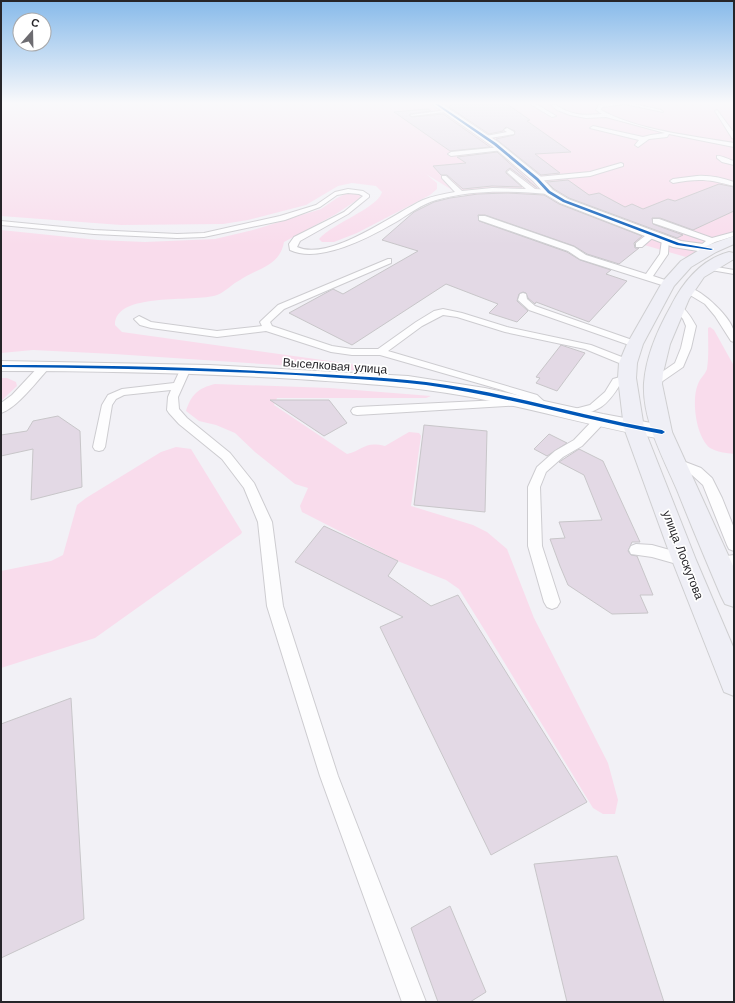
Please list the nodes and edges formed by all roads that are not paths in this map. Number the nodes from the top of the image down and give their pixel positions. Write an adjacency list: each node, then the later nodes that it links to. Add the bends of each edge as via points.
1 (504, 151): 7 (street)
2 (727, 155): 3 (lane, via 719,157)
3 (734, 163)
4 (621, 165): 7 (lane, via 582,176)
5 (510, 172): 10 (lane)
6 (444, 177): 12 (lane)
7 (537, 179): 11 (street)
8 (673, 181): 9 (lane, via 710,176)
9 (734, 184)
10 (534, 191): 11 (lane); 12 (lane, via 491,190)
11 (549, 192): 16 (street, via 564,201)
12 (460, 193): 15 (lane, via 435,198 416,206 348,244 304,252 294,248 293,244 297,239 346,213 367,196 361,192 348,191 335,194 318,206 282,218 204,235 94,232)
13 (482, 218): 26 (lane, via 571,248 583,257)
14 (656, 221): 21 (lane)
15 (1, 224)
16 (653, 234): 18 (street); 20 (lane)
17 (734, 234): 21 (lane)
18 (666, 240): 21 (street, via 685,246); 26 (lane, via 664,254)
19 (734, 240): 21 (main road)
20 (639, 245)
21 (708, 246): 27 (main road, via 686,264)
22 (734, 254): 24 (main road)
23 (388, 261): 32 (lane, via 281,307 266,322)
24 (708, 267): 25 (lane); 28 (main road)
25 (734, 272)
26 (648, 277): 27 (lane)
27 (668, 284): 34 (main road)
28 (688, 290): 30 (main road); 33 (lane, via 708,302)
29 (523, 296): 34 (lane, via 522,300 532,308)
30 (678, 308): 40 (main road, via 656,362); 40 (lane, via 691,326 686,348 679,365)
31 (139, 319): 32 (lane, via 143,323 217,334)
32 (268, 328): 35 (lane, via 331,349)
33 (734, 339)
34 (635, 344): 39 (main road)
35 (380, 352): 39 (lane, via 419,324 443,312 588,347); 42 (lane, via 513,390 533,397)
36 (1, 366): 37 (street, Выселковая улица)
37 (45, 366): 38 (street, Выселковая улица); 43 (lane)
38 (186, 368): 41 (lane); 42 (street, Выселковая улица, via 427,384)
39 (628, 370): 45 (lane, via 594,408); 47 (main road)
40 (653, 383): 48 (main road)
41 (178, 386): 49 (lane, via 122,392 112,397 107,405); 58 (lane, via 173,397 173,410 226,456 250,486 265,522 275,606 329,776)
42 (536, 404): 44 (lane); 45 (street, Выселковая улица)
43 (1, 409)
44 (357, 411)
45 (571, 414): 46 (street, Выселковая улица)
46 (599, 421): 47 (street, Выселковая улица); 56 (lane, via 578,443 559,454 541,470 534,488 536,546)
47 (634, 428): 48 (street, Выселковая улица); 53 (main road, улица Лоскутова)
48 (662, 432): 50 (main road)
49 (99, 447)
50 (675, 462): 51 (lane, via 703,476); 54 (main road)
51 (734, 545)
52 (636, 550): 53 (lane, via 652,551)
53 (684, 560): 57 (main road, улица Лоскутова)
54 (726, 562): 55 (main road)
55 (734, 596)
56 (552, 602)
57 (734, 682)
58 (414, 1002)

